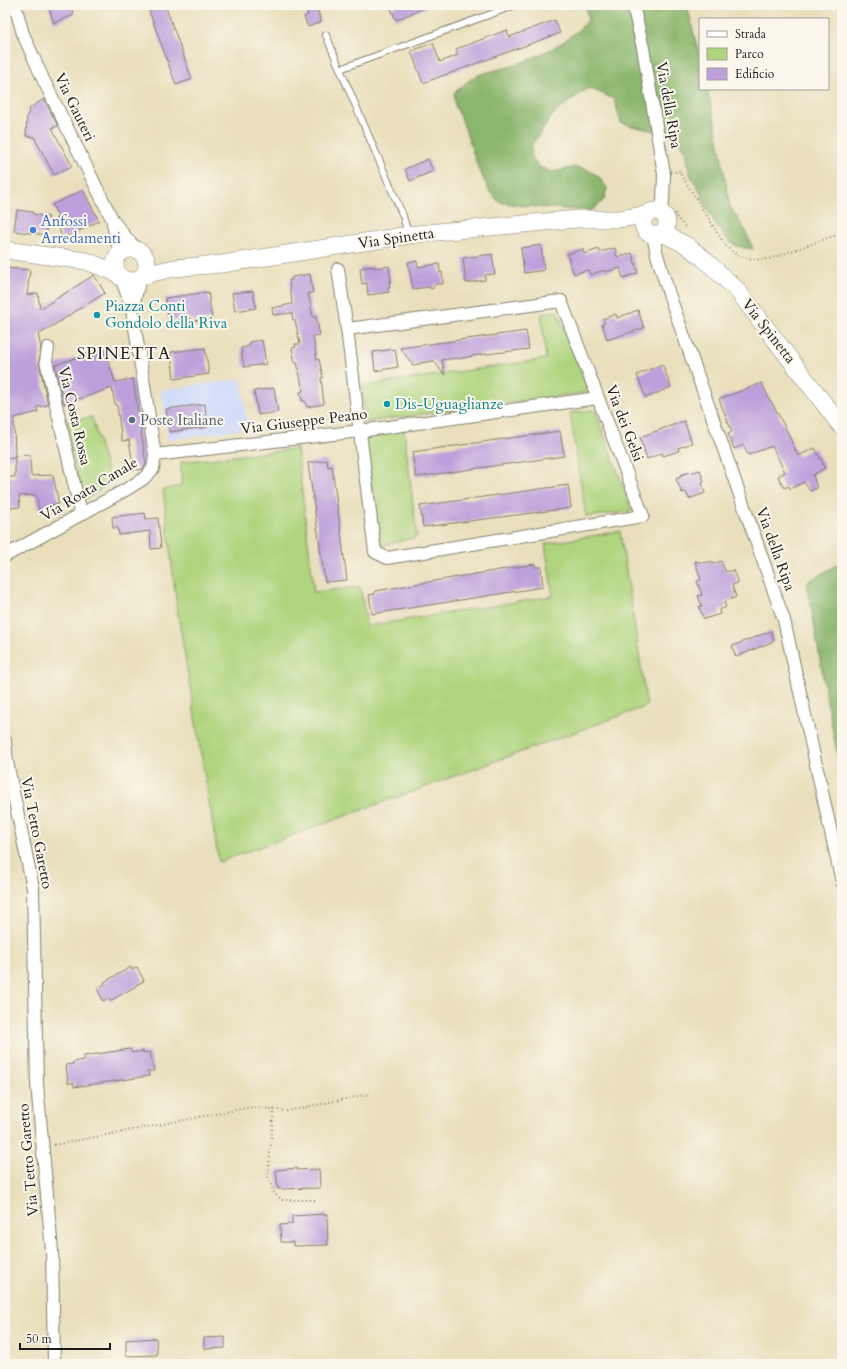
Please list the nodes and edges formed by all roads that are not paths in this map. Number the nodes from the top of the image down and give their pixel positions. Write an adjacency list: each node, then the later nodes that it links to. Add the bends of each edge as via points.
1 (15, 5): 6 (street, Via Gauteri, via 23,34 44,81)
2 (633, 5): 7 (street, Via della Ripa, via 643,48 664,174 663,202)
3 (513, 6): 5 (lane)
4 (326, 35): 5 (lane)
5 (340, 69): 8 (lane, via 403,216)
6 (113, 221): 10 (street, Via Gauteri); 11 (street, Via Gauteri)
7 (655, 224): 8 (main road, Via Spinetta, via 618,218 577,219); 21 (main road, Via Spinetta, via 713,266 737,290); 27 (street, Via della Ripa, via 657,255 669,294 784,620)
8 (408, 236): 13 (main road, Via Spinetta, via 222,264)
9 (5, 250): 12 (main road)
10 (120, 253): 11 (main road, via 128,249); 12 (main road); 15 (main road, via 115,263)
11 (142, 254): 13 (main road, Via Spinetta); 16 (main road, via 148,266)
12 (86, 261): 15 (main road)
13 (174, 268): 16 (main road, Via Spinetta)
14 (338, 269): 18 (street)
15 (119, 275): 16 (main road, via 130,282); 17 (street, Via Roata Canale)
16 (142, 277): 17 (street, Via Roata Canale)
17 (132, 309): 23 (street, Via Roata Canale)
18 (347, 329): 20 (street, Via dei Gelsi, via 561,301); 22 (street)
19 (48, 348): 24 (street, Via Costa Rossa, via 46,361)
20 (598, 398): 22 (street, Via Giuseppe Peano); 22 (street, Via dei Gelsi, via 643,516 387,558 375,552)
21 (842, 427)
22 (360, 431): 23 (street, Via Giuseppe Peano)
23 (155, 455): 24 (street, Via Roata Canale, via 153,469 143,479)
24 (81, 514): 25 (street, Via Roata Canale)
25 (5, 556)
26 (5, 741): 28 (street, Via Tetto Garetto, via 33,888 37,1084 52,1251)
27 (842, 882)
28 (54, 1364)

